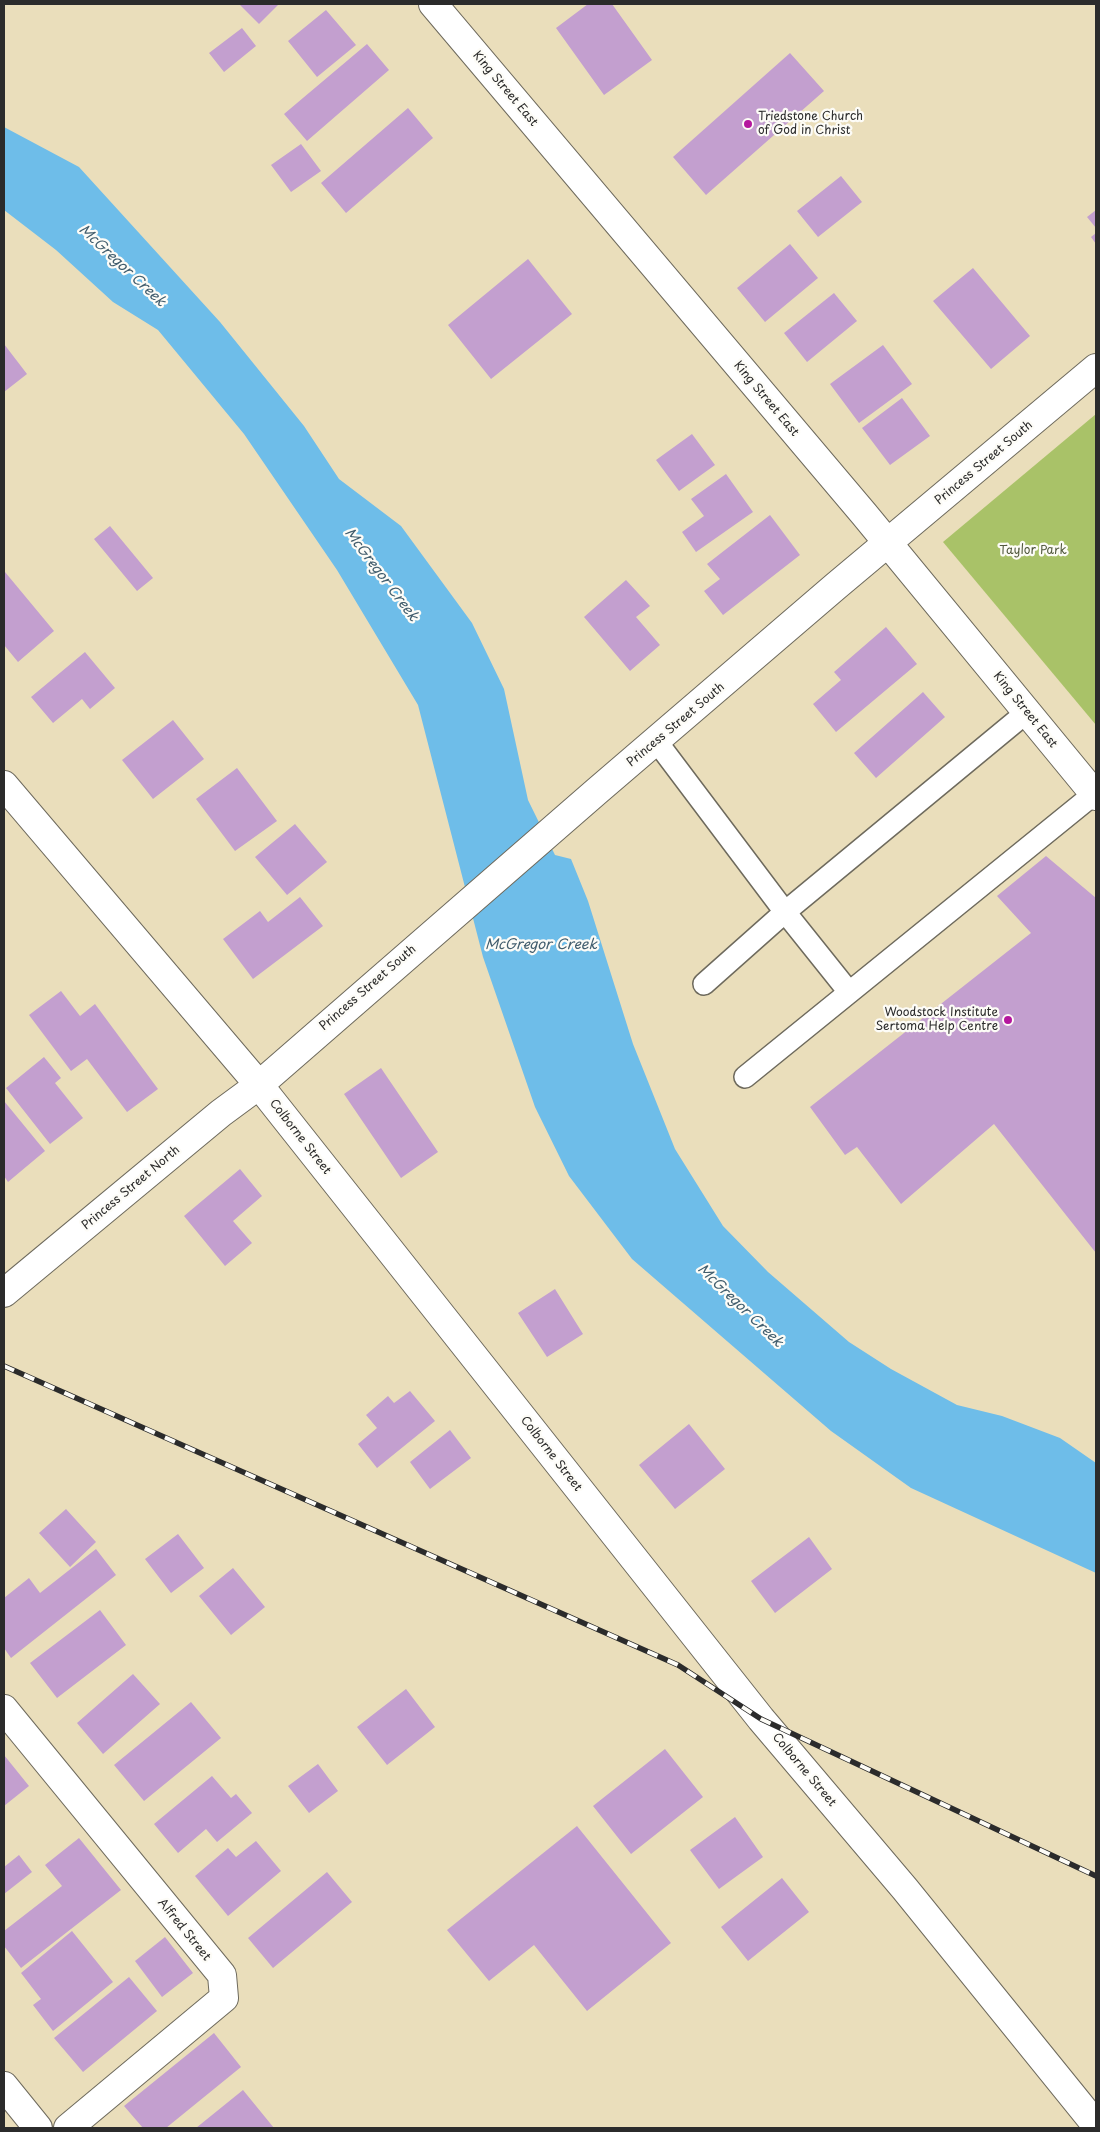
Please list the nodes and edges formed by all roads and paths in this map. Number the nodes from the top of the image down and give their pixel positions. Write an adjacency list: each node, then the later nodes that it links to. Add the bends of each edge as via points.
1 (433, 4): 3 (street, King Street East)
2 (1096, 368): 3 (street, Princess Street South)
3 (888, 543): 4 (street, King Street East); 5 (street, Princess Street South)
4 (1027, 712): 7 (street, King Street East); 8 (lane)
5 (657, 742): 8 (lane); 12 (street, Princess Street South, via 450,917)
6 (4, 785): 12 (street, Colborne Street)
7 (1095, 795): 10 (lane)
8 (785, 912): 9 (lane); 10 (lane)
9 (704, 984)
10 (849, 992): 11 (lane)
11 (745, 1077)
12 (259, 1085): 13 (street, Princess Street North); 16 (street, Colborne Street, via 761,1719 905,1889)
13 (4, 1293)
14 (4, 1708): 18 (street, Alfred Street, via 222,1975 224,1998)
15 (4, 2086): 17 (street)
16 (1096, 2125)
17 (38, 2128)
18 (68, 2128)

